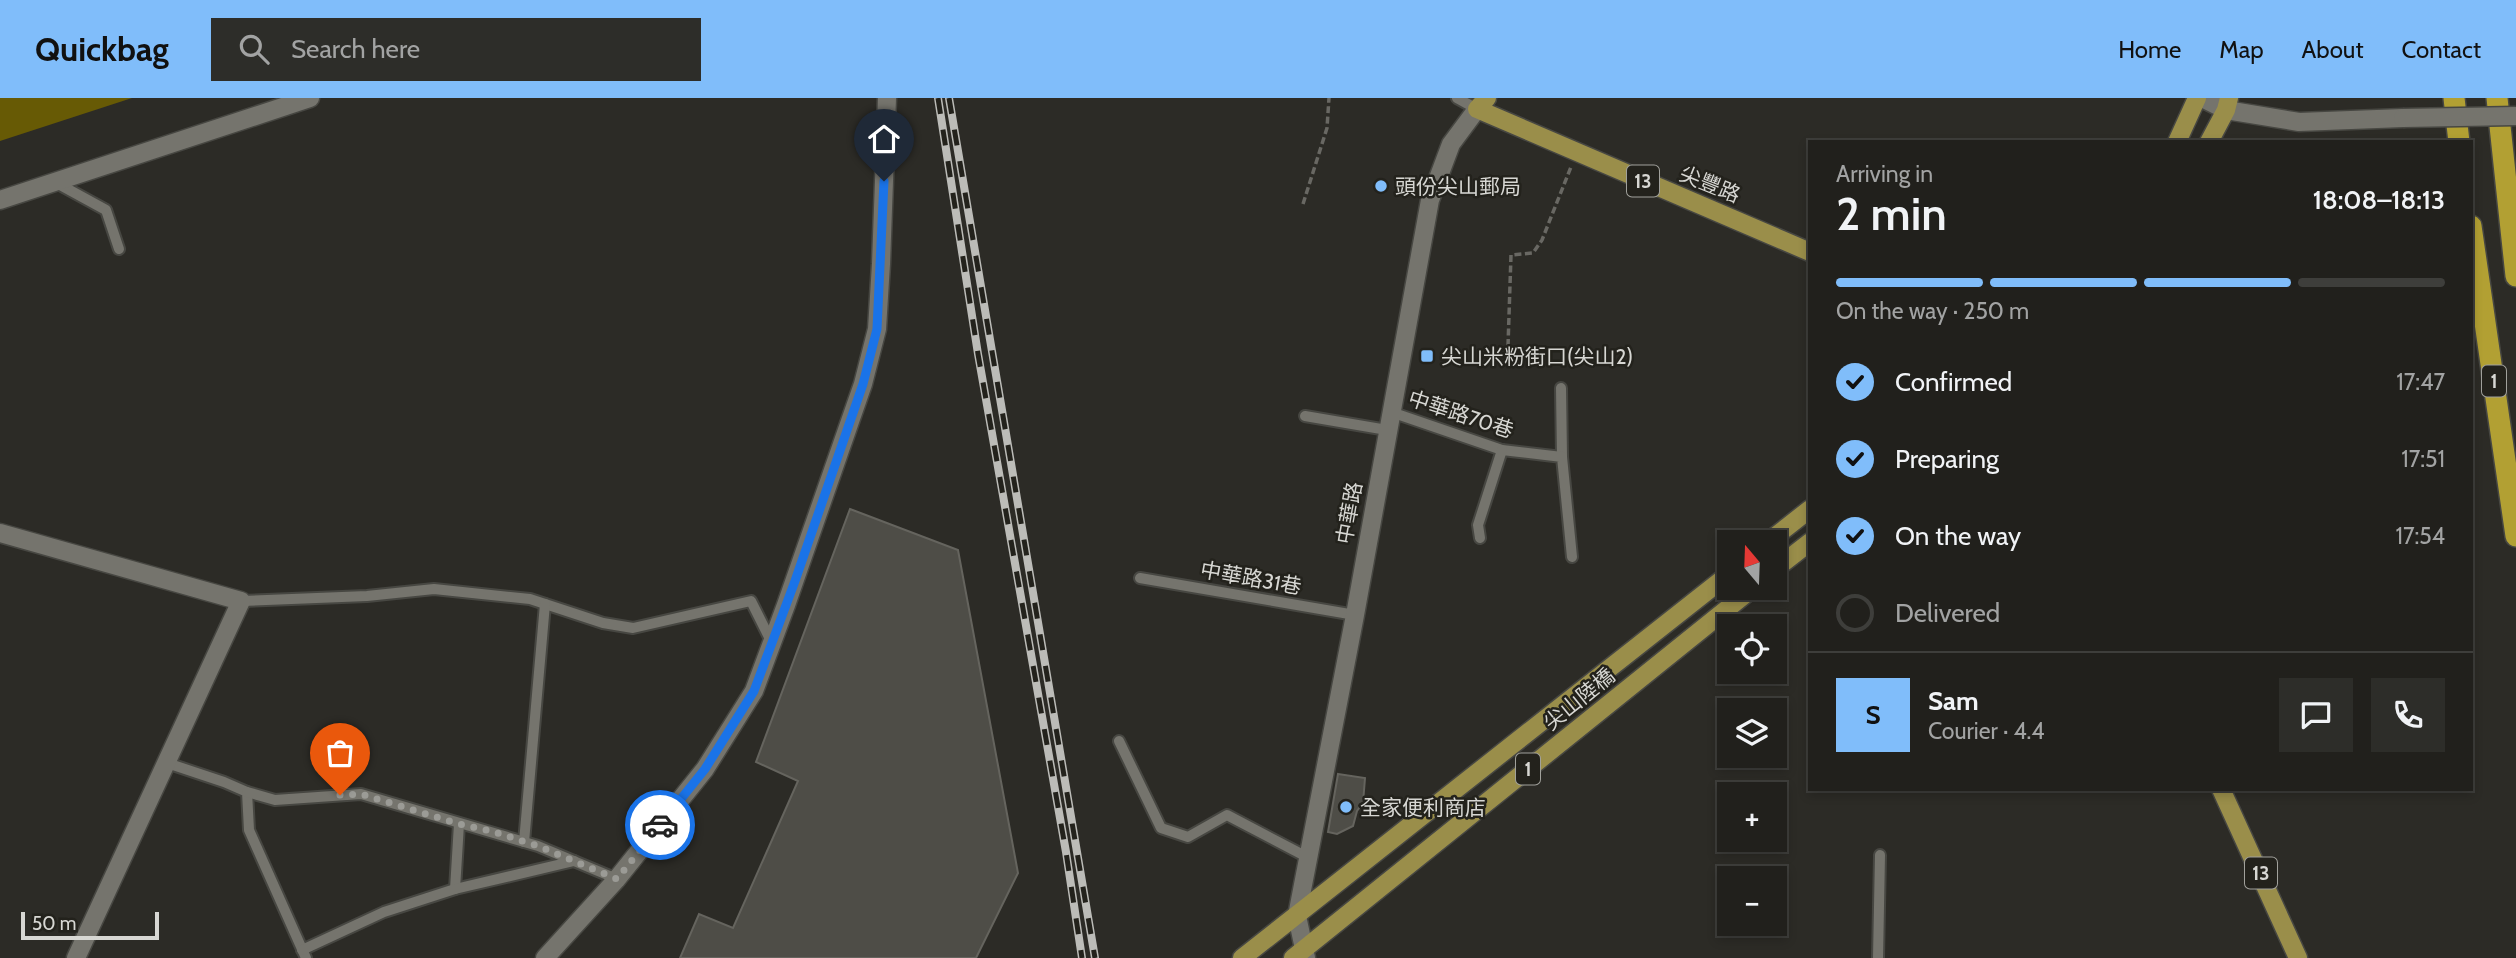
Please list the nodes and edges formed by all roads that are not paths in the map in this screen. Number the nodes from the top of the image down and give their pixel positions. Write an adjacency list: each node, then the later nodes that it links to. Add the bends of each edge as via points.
1 (310, 98): 14 (street)
2 (887, 98): 40 (street, via 877,329 863,384)
3 (1457, 98): 8 (lane)
4 (2197, 98): 11 (main road)
5 (2202, 98): 9 (street)
6 (2454, 98): 13 (highway)
7 (2497, 98): 19 (highway)
8 (1480, 102): 18 (main road, 尖豐路 / 13, via 1577,152); 21 (street, 中華路, via 1451,144 1430,200)
9 (2228, 104): 10 (street, bridge, via 2299,122); 12 (main road)
10 (2516, 116)
11 (2178, 140)
12 (2210, 140)
13 (2459, 140)
14 (53, 181): 15 (street); 17 (lane, via 106,210)
15 (0, 200)
16 (2473, 240): 29 (highway, 1)
17 (119, 249)
18 (1808, 251)
19 (2516, 276)
20 (1562, 388): 25 (lane)
21 (1391, 412): 23 (street, 中華路); 24 (lane, 中華路70巷)
22 (1305, 416): 23 (lane)
23 (1387, 430): 39 (street, 中華路)
24 (1502, 450): 25 (lane, 中華路70巷); 30 (lane, via 1478,525)
25 (1562, 457): 32 (lane)
26 (1808, 511): 27 (main road)
27 (1783, 530)
28 (0, 533): 37 (street)
29 (2516, 536)
30 (1480, 538)
31 (1808, 544): 33 (main road)
32 (1572, 557)
33 (1787, 560)
34 (1140, 578): 39 (lane, 中華路31巷)
35 (1717, 584): 52 (main road, 尖山陸橋 / 1)
36 (1738, 600): 54 (main road, 尖山陸橋 / 1)
37 (241, 601): 38 (lane, via 434,589); 42 (street)
38 (545, 604): 40 (lane, via 633,628 751,601); 46 (lane)
39 (1355, 615): 48 (street, 中華路)
40 (772, 643): 50 (street, via 754,691 705,769)
41 (1119, 741): 48 (lane, via 1161,828 1188,837 1227,815)
42 (167, 763): 44 (lane); 55 (street)
43 (2222, 791): 59 (main road, 13)
44 (247, 792): 45 (lane, via 275,800 361,794); 53 (lane, via 249,831)
45 (459, 824): 46 (lane); 51 (lane)
46 (524, 842): 49 (lane)
47 (1880, 855): 58 (lane)
48 (1310, 858): 52 (street, 中華路)
49 (574, 861): 50 (lane); 51 (lane)
50 (617, 879): 56 (street)
51 (455, 889): 53 (lane, via 384,912)
52 (1297, 916): 54 (street, 中華路); 57 (main road, 1)
53 (304, 954)
54 (1300, 955)
55 (76, 958)
56 (545, 958)
57 (1242, 958)
58 (1878, 958)
59 (2298, 958)

